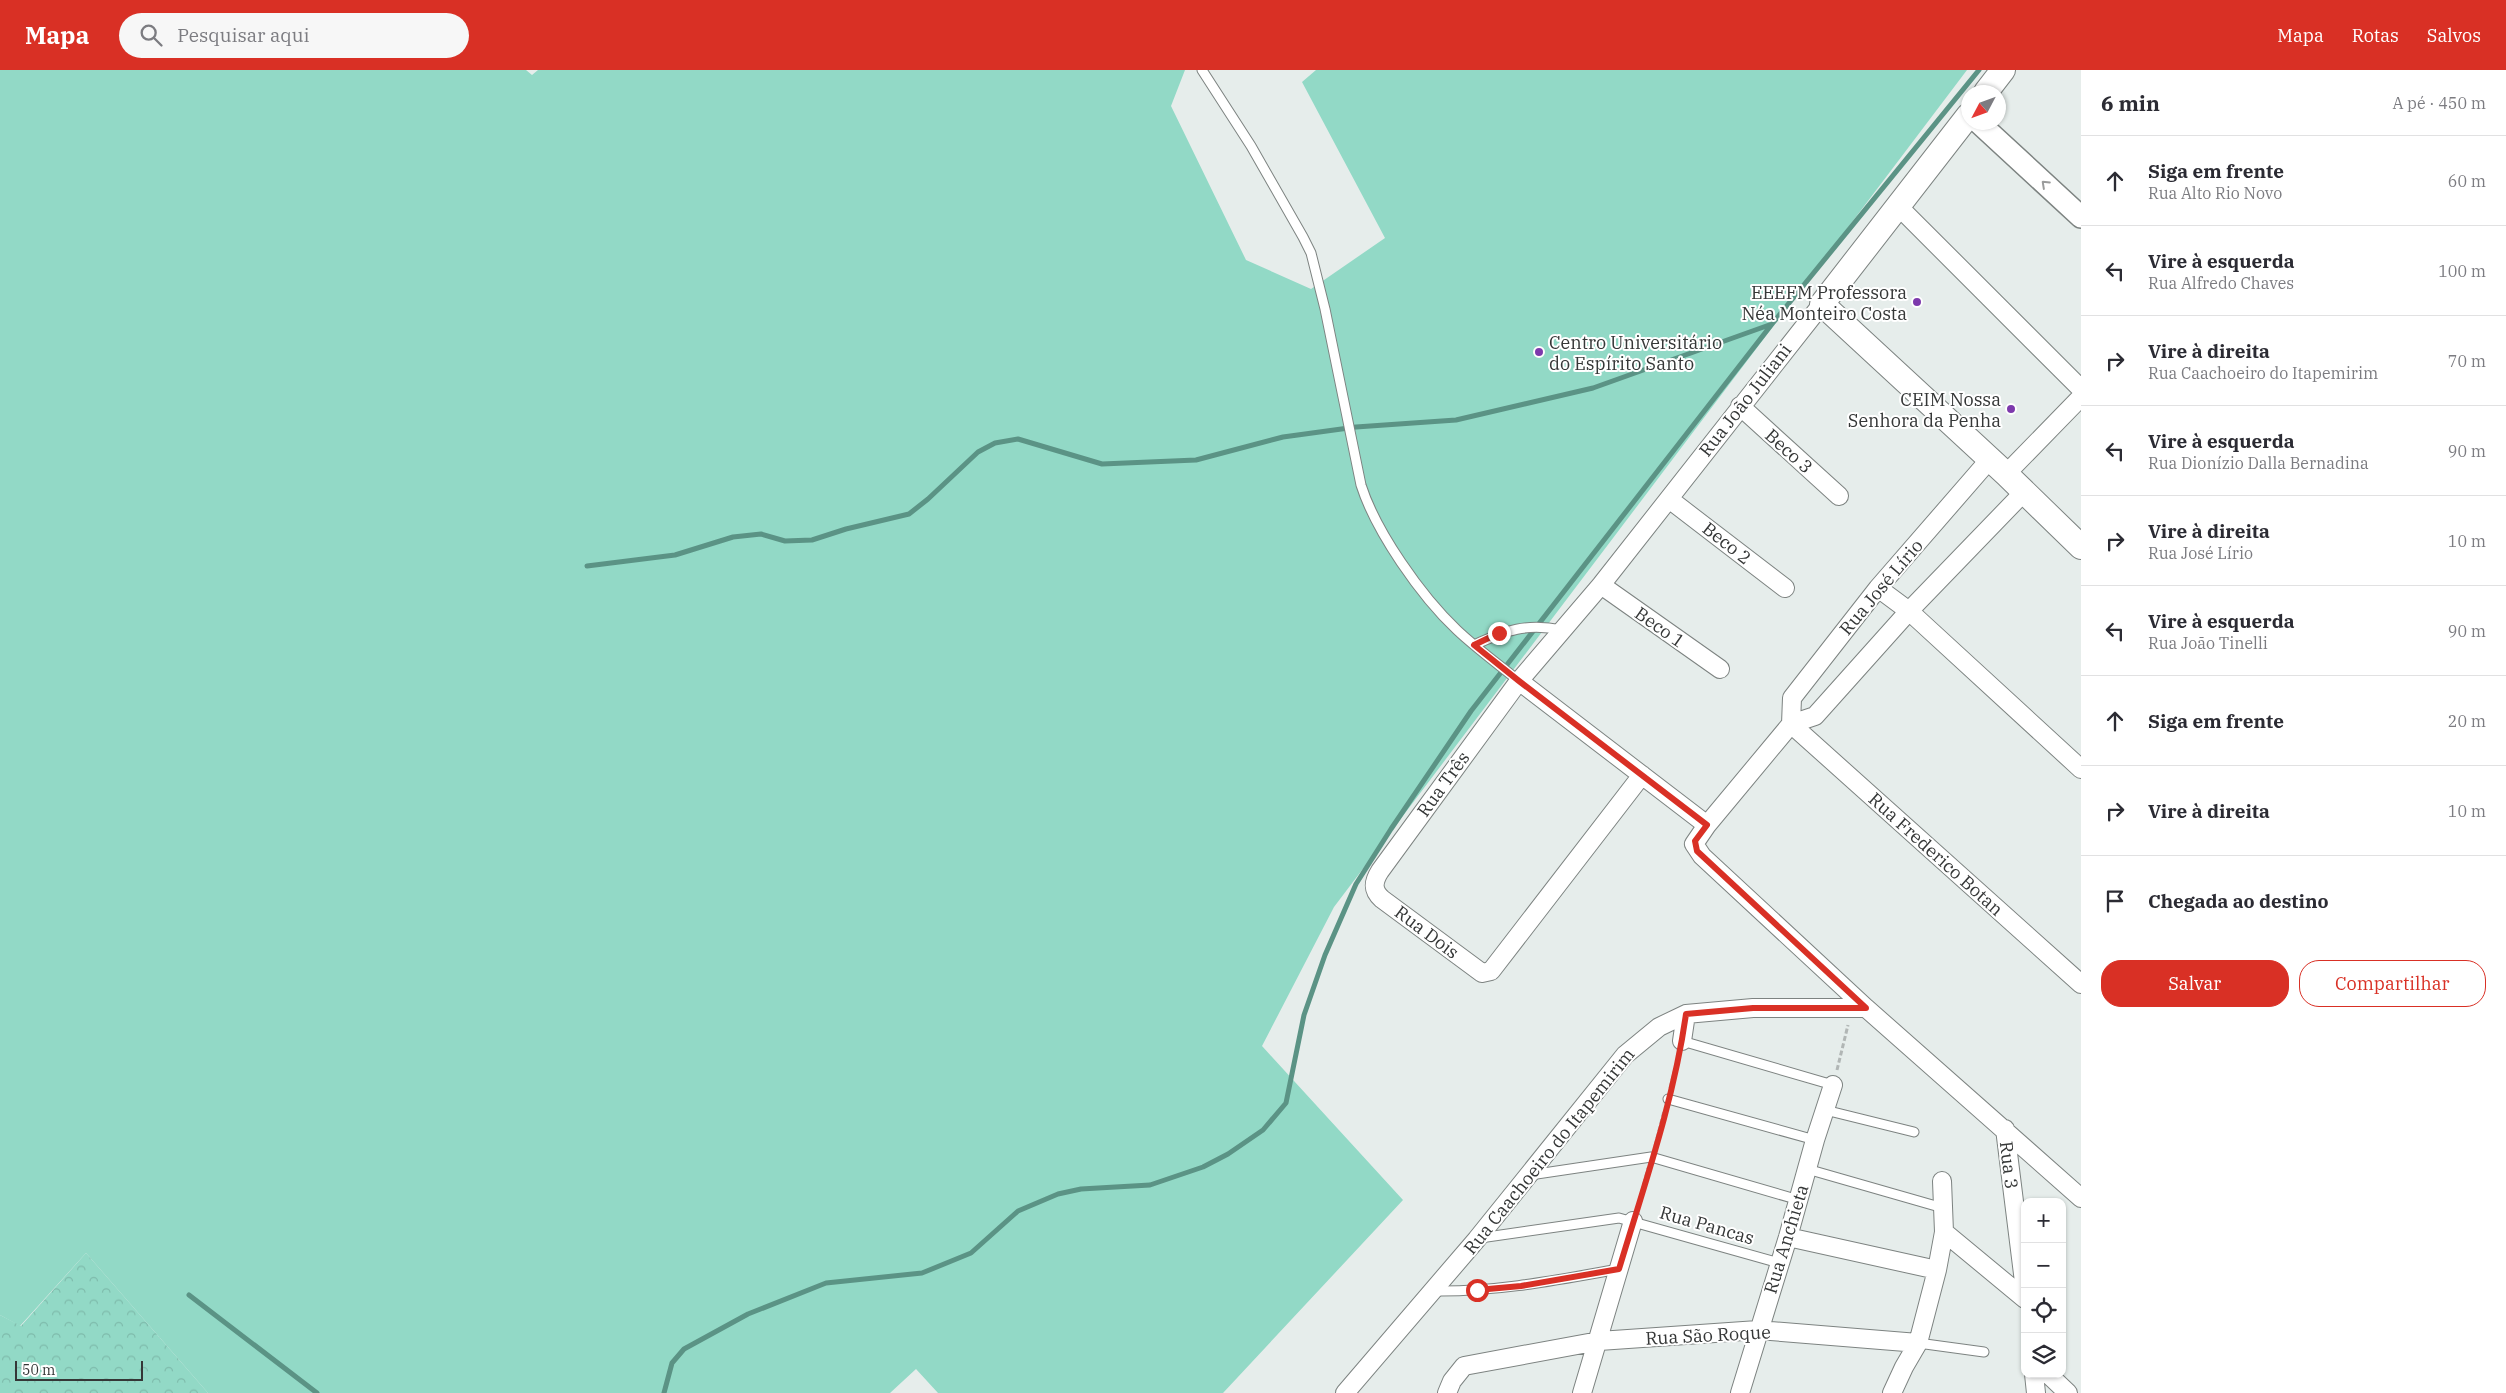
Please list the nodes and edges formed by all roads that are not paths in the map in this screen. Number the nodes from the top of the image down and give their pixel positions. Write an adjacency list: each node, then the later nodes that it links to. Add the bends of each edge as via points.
1 (1202, 70): 22 (lane, via 1251,146 1311,253 1368,508 1378,528 1444,617)
2 (2002, 70): 3 (main road)
3 (1991, 85)
4 (1961, 125): 6 (main road, Rua João Juliani)
5 (1987, 130): 7 (street, one-way to 5)
6 (1899, 207): 8 (main road, Rua João Juliani); 9 (street)
7 (2081, 217)
8 (1822, 304): 11 (street, Rua João Juliani); 12 (main road)
9 (2081, 389)
10 (2081, 397): 12 (street, Rua José Lírio)
11 (1740, 406): 14 (street, Beco 3); 15 (street, Rua João Juliani)
12 (1998, 466): 13 (main road); 19 (street, Rua José Lírio)
13 (2024, 492): 16 (main road); 20 (street, Rua José Lírio)
14 (1839, 496)
15 (1668, 499): 17 (street, Rua João Juliani); 18 (street, Beco 2)
16 (2081, 547)
17 (1601, 586): 21 (street, Rua João Juliani); 23 (street, Beco 1)
18 (1785, 588)
19 (1878, 588): 20 (street); 25 (street, Rua José Lírio, via 1792,698)
20 (1909, 611): 25 (street, Rua José Lírio, via 1815,716); 26 (street)
21 (1562, 630): 22 (lane, via 1542,626 1519,627); 24 (street, Rua João Juliani)
22 (1474, 645): 24 (lane)
23 (1720, 669)
24 (1519, 681): 27 (street); 29 (street, Rua Três, via 1380,871 1375,879)
25 (1791, 724): 28 (street); 30 (street, Rua Frederico Botan)
26 (2081, 769)
27 (1642, 775): 28 (street); 29 (street, Rua Dois, via 1491,971 1482,973 1382,899)
28 (1707, 825): 31 (street, via 1694,844 1702,856)
29 (1375, 889)
30 (2081, 984)
31 (1860, 1008): 32 (street, Rua Caachoeiro do Itapemirim, via 1753,1008); 37 (street)
32 (1686, 1014): 33 (street); 41 (street, Rua Caachoeiro do Itapemirim, via 1658,1027 1625,1055)
33 (1682, 1041): 34 (lane)
34 (1833, 1085): 36 (street, Rua Anchieta)
35 (1668, 1099): 39 (lane)
36 (1825, 1110): 38 (lane); 39 (street, Rua Anchieta)
37 (2005, 1129): 43 (street); 53 (street, Rua 3)
38 (1914, 1132)
39 (1815, 1140): 40 (street, Rua Anchieta)
40 (1807, 1169): 44 (street, Rua Anchieta); 45 (lane)
41 (1530, 1175): 44 (lane, via 1652,1157); 49 (street, Rua Caachoeiro do Itapemirim)
42 (1942, 1180): 45 (street)
43 (2078, 1189)
44 (1798, 1200): 48 (street, Rua Anchieta)
45 (1943, 1208): 47 (street)
46 (1633, 1221): 49 (lane, Rua Pancas, via 1610,1218); 50 (lane, Rua Pancas); 51 (street)
47 (1944, 1232): 52 (street); 55 (street)
48 (1788, 1237): 50 (street, Rua Anchieta); 52 (street)
49 (1477, 1239): 54 (street, Rua Caachoeiro do Itapemirim)
50 (1779, 1263): 56 (street, Rua Anchieta)
51 (1619, 1269): 54 (lane, via 1521,1286); 57 (street)
52 (1937, 1270): 58 (street)
53 (2025, 1288)
54 (1431, 1291): 62 (street, Rua Caachoeiro do Itapemirim)
55 (2021, 1296)
56 (1758, 1330): 57 (street, Rua São Roque); 58 (street, Rua São Roque); 65 (street, Rua Anchieta)
57 (1599, 1341): 63 (street, Rua São Roque, via 1464,1366); 64 (street)
58 (1918, 1343): 59 (lane, Rua São Roque); 66 (street)
59 (1984, 1352)
60 (2034, 1378): 67 (street)
61 (2052, 1378): 68 (street)
62 (1345, 1393)
63 (1447, 1393)
64 (1582, 1393)
65 (1740, 1393)
66 (1892, 1393)
67 (2036, 1393)
68 (2068, 1393)

